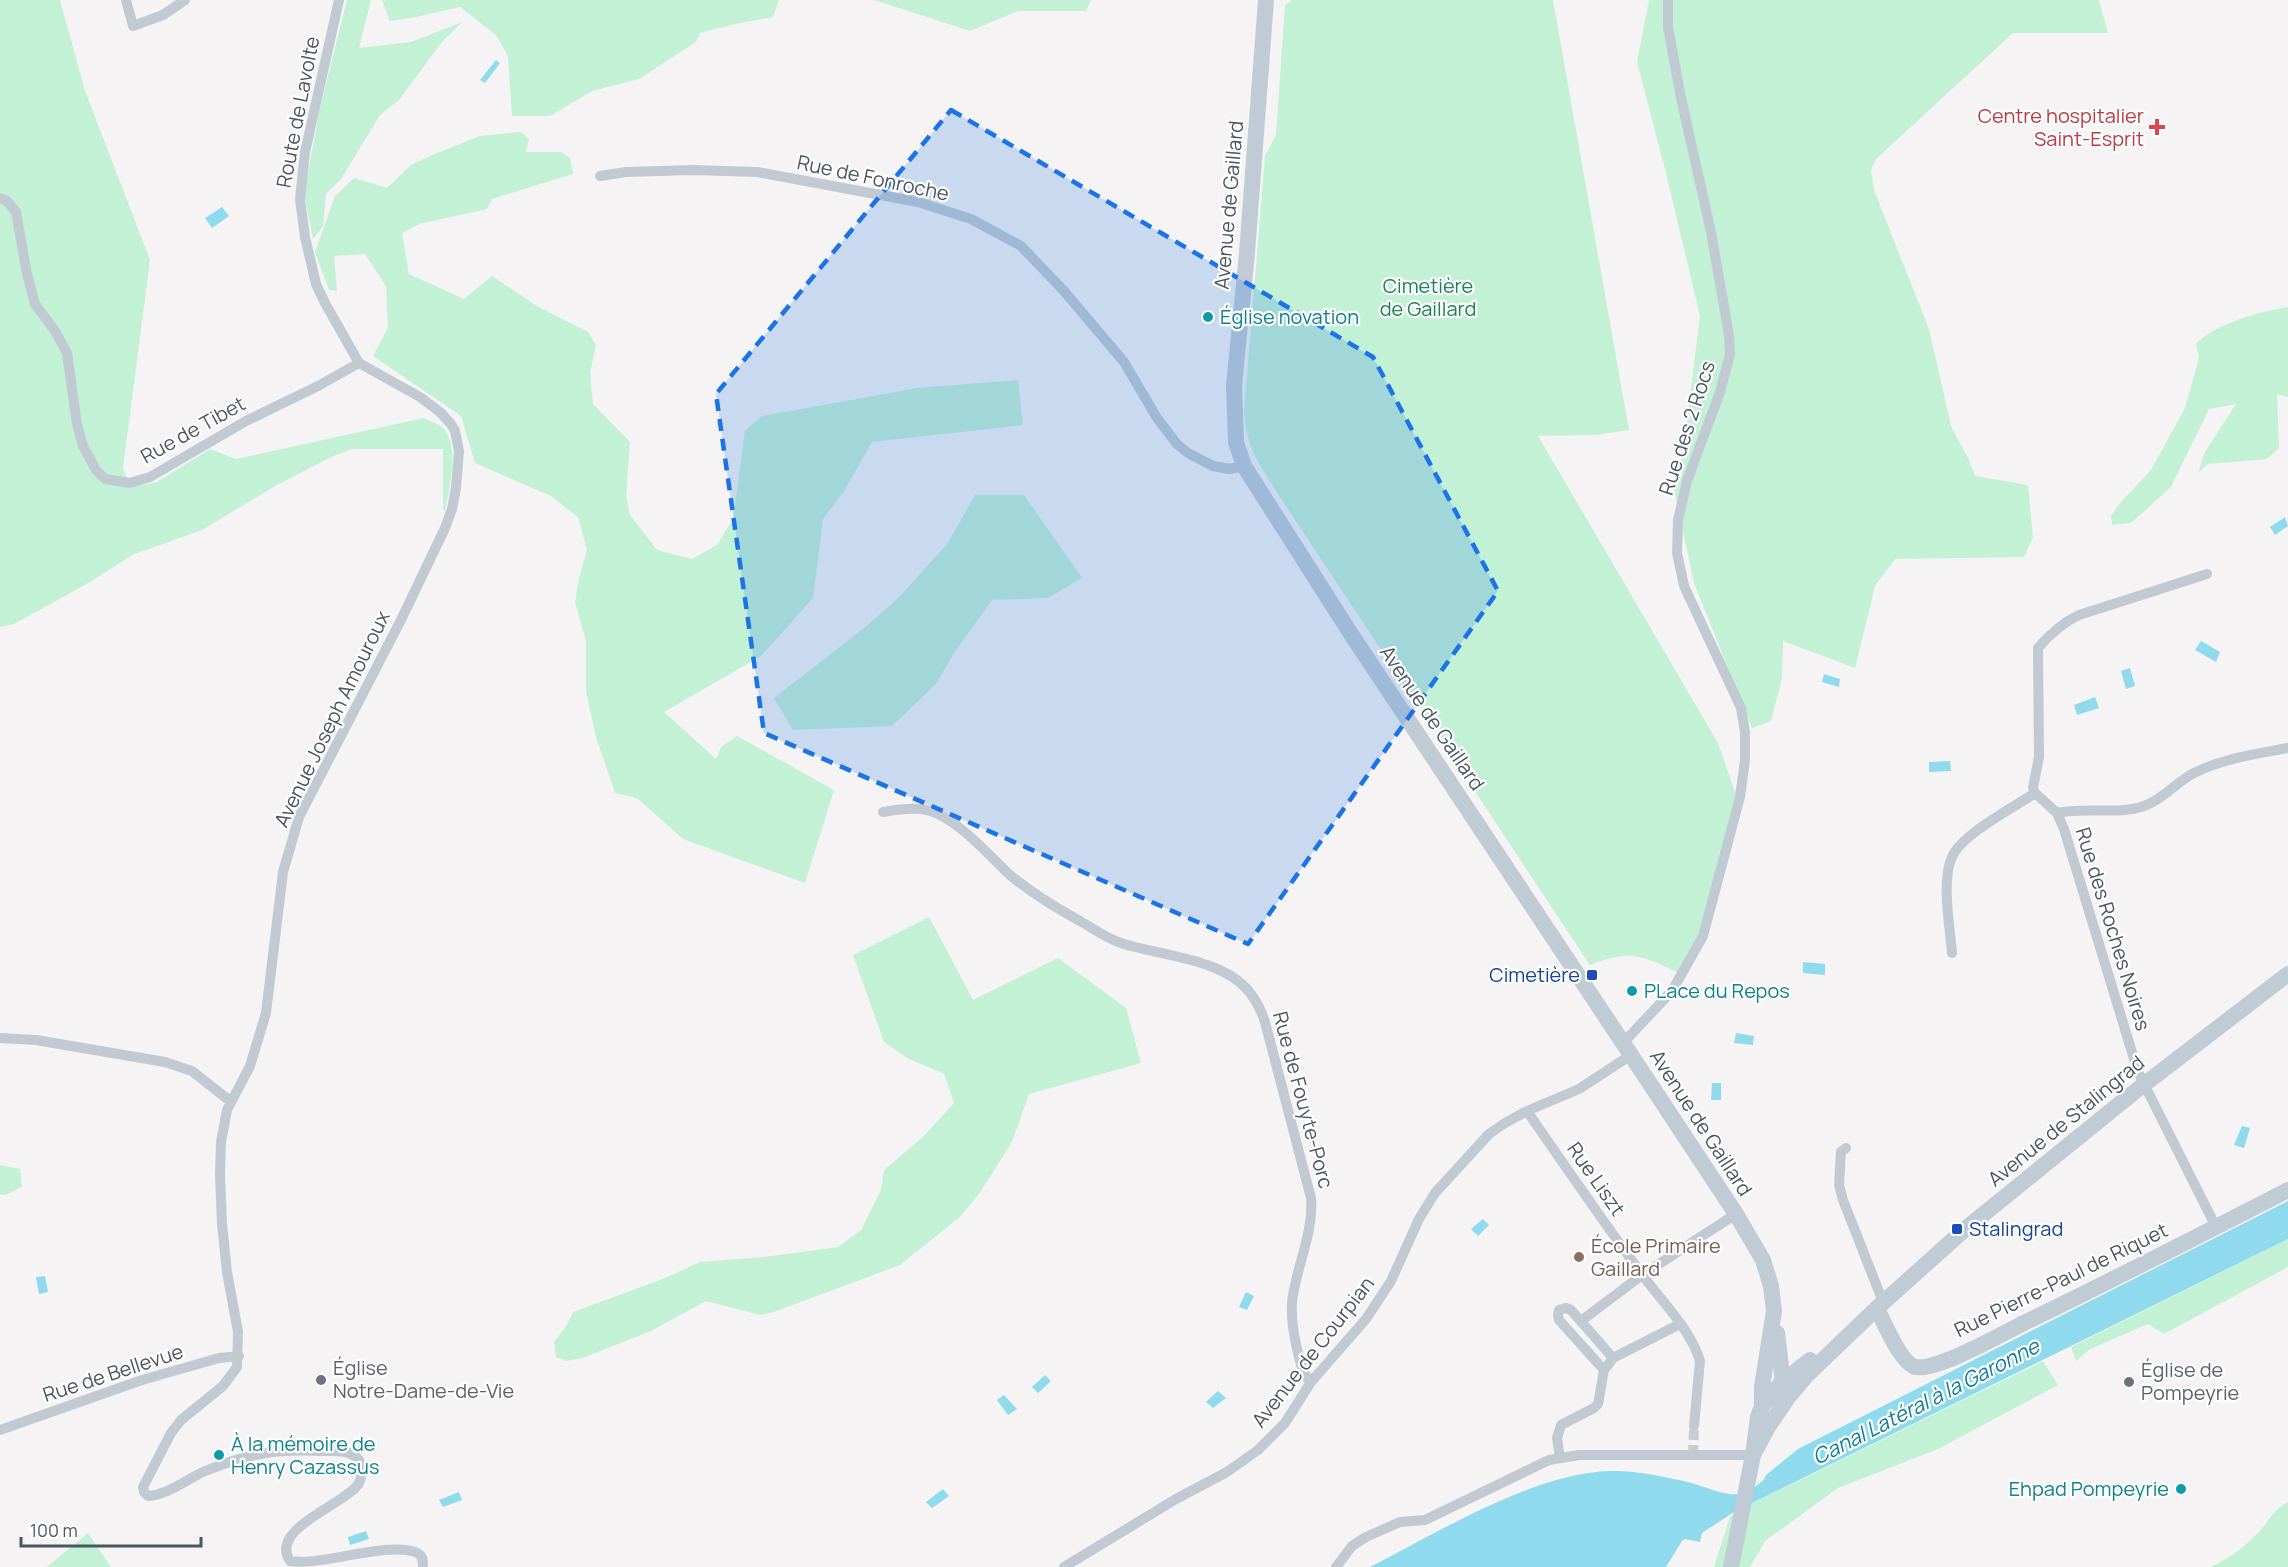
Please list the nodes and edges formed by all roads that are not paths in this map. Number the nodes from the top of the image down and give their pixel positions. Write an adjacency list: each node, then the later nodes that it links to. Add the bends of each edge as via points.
1 (126, 0): 2 (street, via 133,26 163,15)
2 (185, 0)
3 (339, 0): 8 (street, Route de Lavolte, via 305,152 300,200 316,284)
4 (1266, 0): 9 (street, Avenue de Gaillard, via 1234,386 1234,426)
5 (1668, 0): 18 (street, Rue des 2 Rocs, via 1668,27 1711,232 1730,354 1682,500 1677,553 1684,586 1741,708 1745,760 1740,797 1703,936 1672,991)
6 (600, 176): 9 (street, Rue de Fonroche, via 693,170 757,172 918,202 971,219 1021,246 1064,291 1124,362 1177,444 1213,466)
7 (0, 198): 8 (street, Rue de Tibet, via 16,212 35,304 67,353 83,446 105,479 130,483 150,477 246,421)
8 (359, 363): 20 (street, Avenue Joseph Amouroux, via 420,397 450,424 459,451 456,488 445,528 294,828 278,896 266,1013 250,1066)
9 (1244, 466): 18 (street, Avenue de Gaillard, via 1348,632)
10 (2207, 574): 12 (street, via 2079,615 2051,633 2038,648 2039,757)
11 (2288, 748): 14 (street, via 2259,752 2193,774 2143,807)
12 (2035, 793): 14 (street, Rue des Roches Noires); 15 (street, via 1967,837 1953,854 1948,881)
13 (883, 812): 34 (street, Rue de Fouyte-Porc, via 920,809 938,814 978,843 1030,891 1078,920 1120,943 1186,958 1222,972 1253,995 1265,1022 1311,1198 1292,1305 1300,1360)
14 (2057, 813): 19 (street, Rue des Roches Noires)
15 (1952, 953)
16 (2288, 974): 19 (street, Avenue de Stalingrad)
17 (0, 1038): 20 (street, via 36,1040 165,1062 192,1071)
18 (1627, 1049): 21 (street, Avenue de Courpian, via 1579,1089); 24 (street, Avenue de Gaillard)
19 (2144, 1085): 25 (street, Rue des Roches Noires); 27 (street, Avenue de Stalingrad, via 1964,1230)
20 (230, 1101): 31 (street, Avenue Joseph Amouroux, via 224,1122 220,1175 224,1246)
21 (1527, 1111): 26 (street, Rue Liszt); 34 (street, Avenue de Courpian, via 1490,1134 1436,1193 1419,1219 1391,1281 1366,1319)
22 (1846, 1148): 27 (street, via 1841,1152 1839,1185)
23 (2288, 1190): 25 (street, Rue Pierre-Paul de Riquet)
24 (1736, 1214): 26 (street); 28 (street, Avenue de Gaillard, via 1763,1260)
25 (2216, 1227): 27 (street, Rue Pierre-Paul de Riquet, via 1929,1367 1909,1365)
26 (1642, 1275): 29 (street); 30 (street, Rue Liszt)
27 (1880, 1305): 35 (street, Avenue de Stalingrad); 38 (street, Avenue de Stalingrad, via 1807,1375)
28 (1774, 1311): 35 (street); 36 (street, Avenue de Gaillard)
29 (1581, 1321): 32 (street); 33 (street, via 1568,1308 1559,1310 1559,1320)
30 (1680, 1324): 32 (street); 37 (street, Rue Liszt, via 1700,1361)
31 (239, 1356): 39 (street, Rue de Bellevue, via 142,1380); 42 (street, via 234,1374 171,1433 144,1484 146,1494 157,1495 251,1454 304,1449 347,1452 359,1460 360,1481 293,1532 286,1546 287,1557 294,1564 318,1566 404,1551 419,1555)
32 (1613, 1358): 33 (street)
33 (1604, 1370): 40 (street, via 1598,1404 1562,1425 1557,1438)
34 (1311, 1382): 43 (street, Avenue de Courpian, via 1285,1424 1239,1465)
35 (1782, 1382): 36 (street, Avenue de Stalingrad); 38 (street, via 1784,1391 1769,1410)
36 (1762, 1406): 41 (street, Avenue de Stalingrad)
37 (1694, 1426)
38 (1768, 1427): 41 (street, Avenue de Stalingrad)
39 (0, 1430)
40 (1560, 1458): 41 (street); 44 (street, via 1542,1462 1425,1520 1400,1522 1366,1537 1352,1546)
41 (1753, 1458): 45 (street, Avenue de Stalingrad)
42 (423, 1567)
43 (1064, 1567)
44 (1336, 1567)
45 (1731, 1567)

